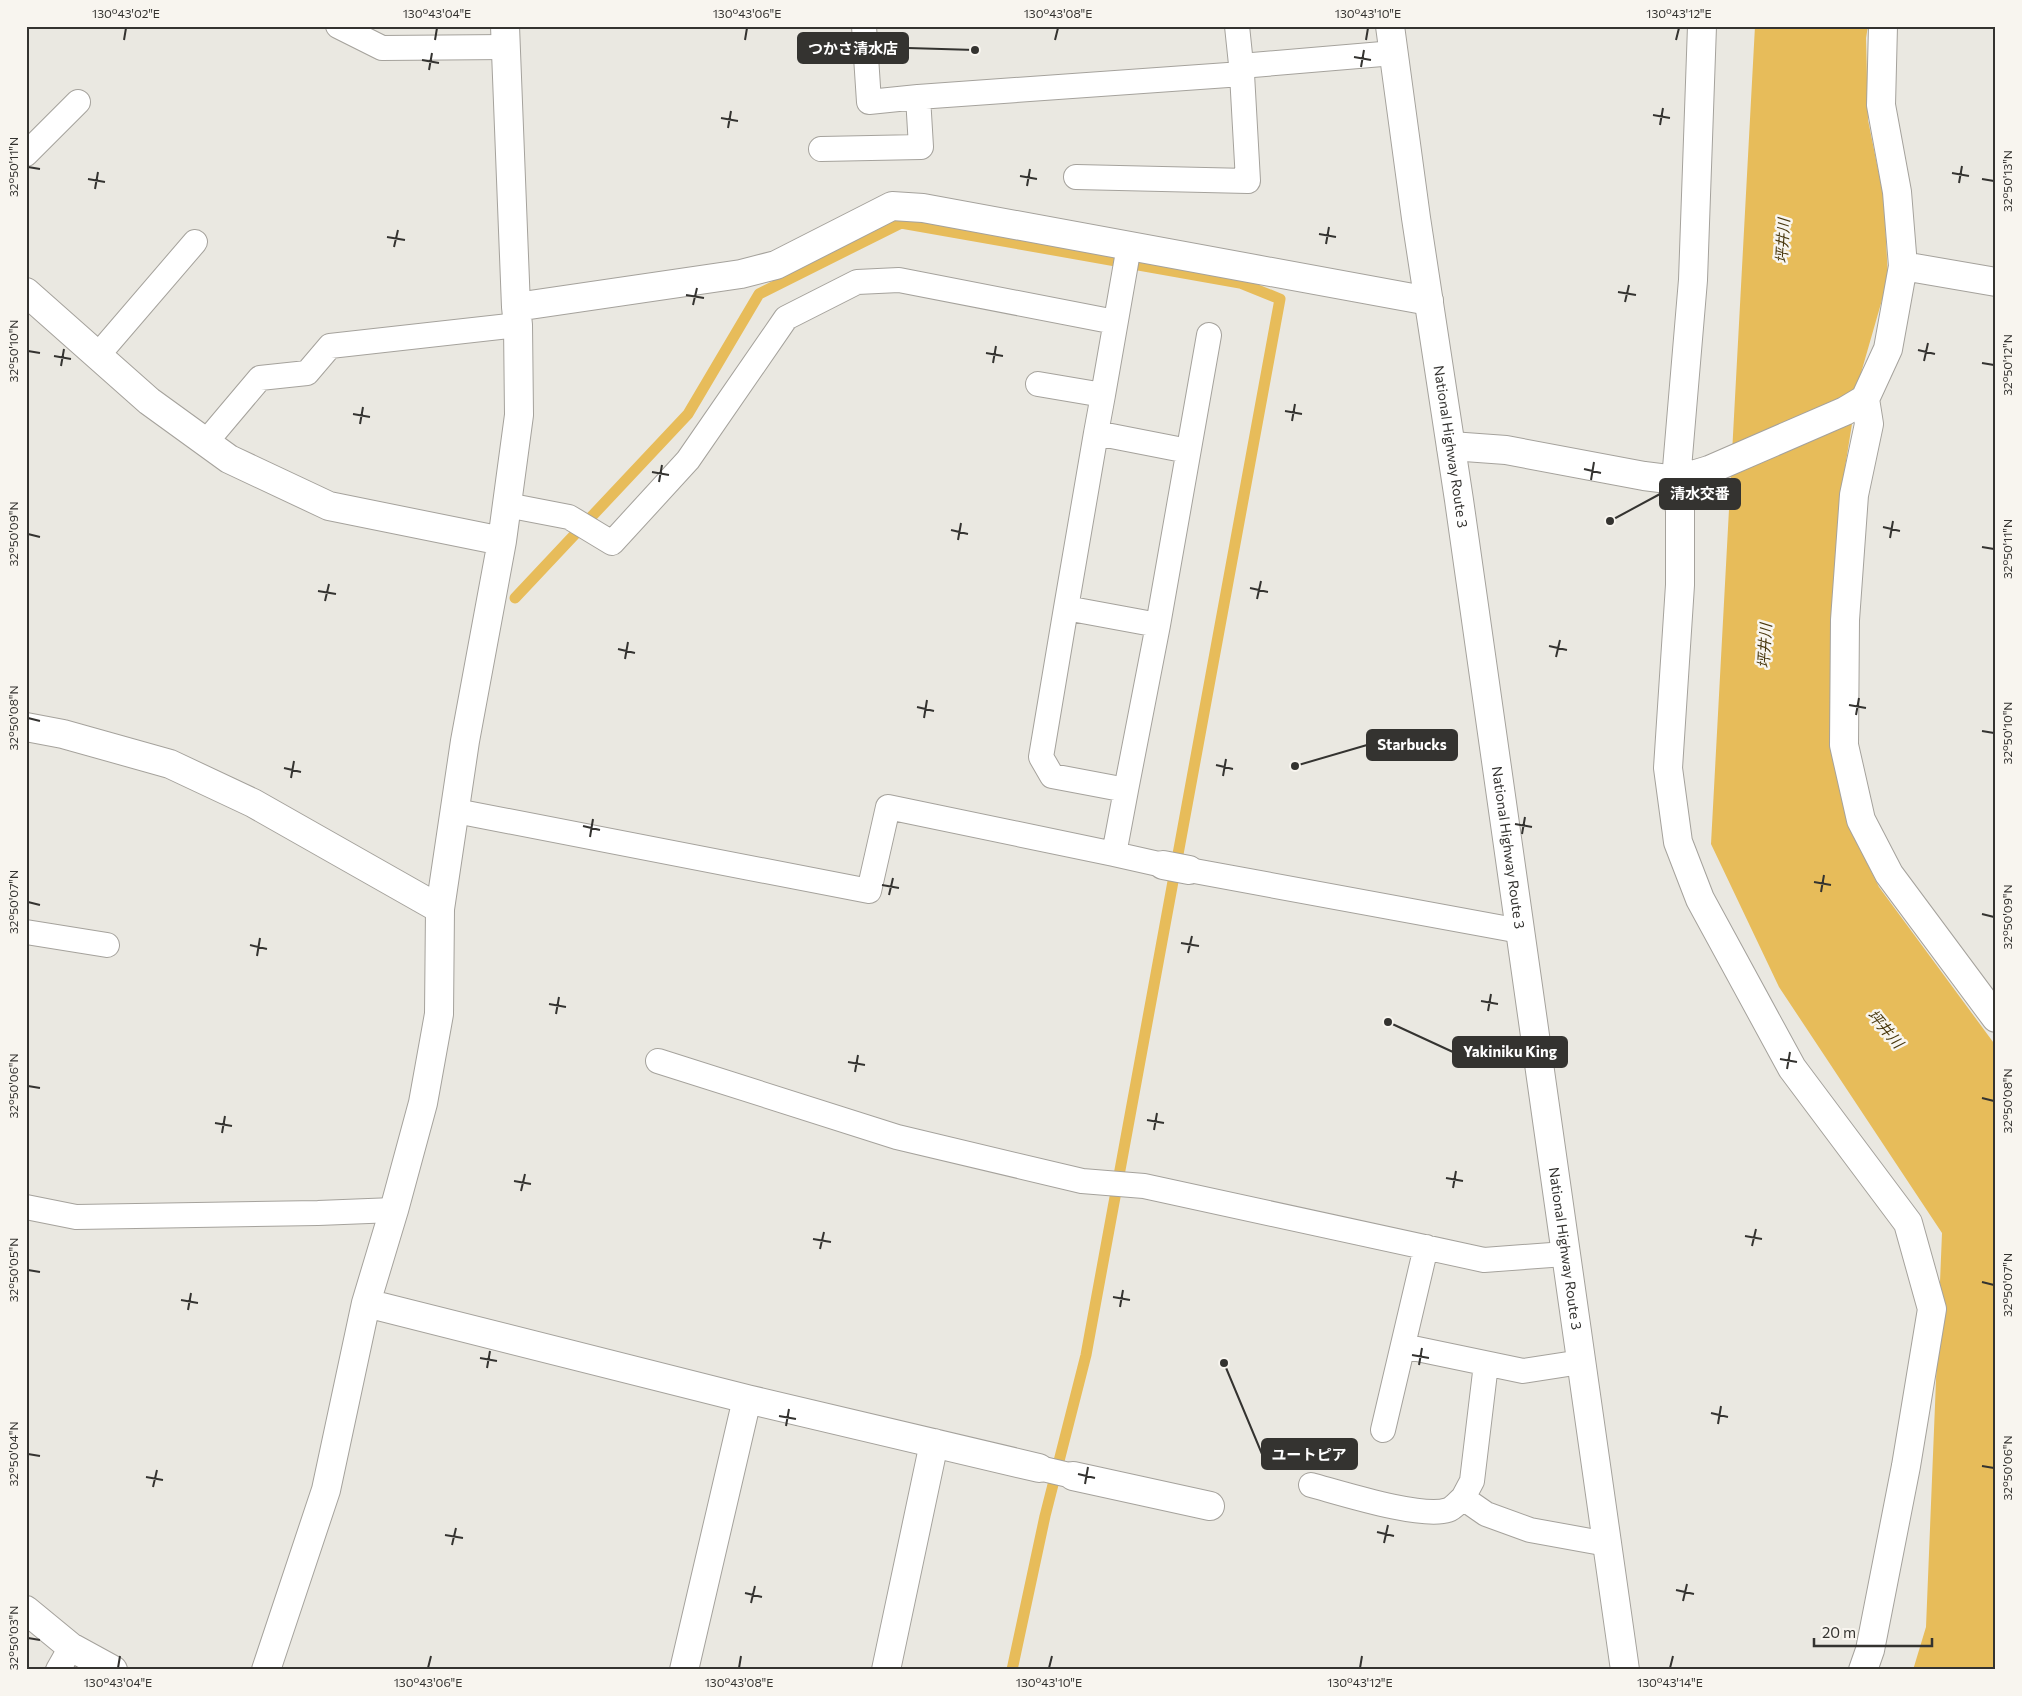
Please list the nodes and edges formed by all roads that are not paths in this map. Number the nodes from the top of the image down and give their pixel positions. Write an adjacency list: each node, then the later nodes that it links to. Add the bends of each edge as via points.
1 (338, 26): 7 (lane, via 382,48)
2 (864, 26): 10 (lane, via 869,102)
3 (1237, 26): 9 (lane)
4 (1390, 26): 8 (main road, National Highway Route 3)
5 (1702, 26): 32 (main road, via 1693,280)
6 (1883, 26): 17 (main road, via 1881,105 1897,192)
7 (506, 36): 21 (main road)
8 (1394, 53): 9 (lane); 20 (main road, National Highway Route 3)
9 (1241, 70): 10 (lane); 14 (lane, via 1248,182)
10 (918, 97): 12 (lane, via 921,147)
11 (78, 102): 13 (lane)
12 (821, 149)
13 (26, 154)
14 (1076, 177)
15 (195, 242): 24 (lane)
16 (1129, 246): 20 (main road); 21 (main road, via 923,208 892,206 767,268); 22 (lane)
17 (1903, 266): 18 (main road); 27 (main road, via 1888,349)
18 (1996, 282)
19 (26, 292): 24 (main road)
20 (1429, 301): 30 (main road, National Highway Route 3)
21 (517, 316): 29 (lane, via 330,346 307,373 260,378); 33 (main road, via 519,415)
22 (1115, 322): 26 (lane); 33 (lane, via 899,280 857,282 786,318 688,460 612,543 569,517)
23 (1209, 335): 31 (lane)
24 (98, 355): 29 (main road, via 149,401)
25 (1038, 384): 26 (lane)
26 (1103, 395): 28 (lane)
27 (1855, 405): 32 (main road, via 1709,470); 45 (main road, via 1869,424 1854,495 1845,620 1844,745 1861,820 1889,874)
28 (1096, 433): 31 (lane); 35 (lane)
29 (206, 442): 34 (main road, via 229,459 329,506)
30 (1452, 446): 32 (main road, via 1506,450); 43 (main road, National Highway Route 3)
31 (1188, 451): 36 (lane)
32 (1676, 480): 72 (main road, via 1680,511 1680,585 1668,768 1678,842 1700,899 1792,1068 1908,1223 1932,1309 1906,1466 1870,1650)
33 (507, 505): 34 (main road)
34 (502, 541): 39 (main road)
35 (1066, 608): 36 (lane); 38 (lane, via 1041,757 1052,776)
36 (1158, 625): 38 (lane)
37 (26, 727): 41 (main road, via 170,764 253,803)
38 (1126, 790): 40 (lane)
39 (456, 811): 40 (lane, via 869,891 888,806); 41 (main road)
40 (1114, 854): 43 (lane)
41 (440, 909): 48 (main road, via 439,1014 422,1103)
42 (26, 932): 44 (lane)
43 (1520, 932): 50 (main road, National Highway Route 3)
44 (107, 945)
45 (1996, 1018)
46 (658, 1061): 49 (lane, via 898,1137 1082,1181 1144,1186)
47 (26, 1207): 48 (lane, via 76,1217)
48 (394, 1210): 51 (main road)
49 (1426, 1247): 50 (lane, via 1484,1260); 52 (lane)
50 (1566, 1254): 53 (main road, National Highway Route 3)
51 (366, 1303): 55 (main road); 68 (main road, via 326,1490)
52 (1403, 1346): 54 (lane); 56 (lane)
53 (1581, 1362): 54 (lane, via 1522,1371); 63 (main road, National Highway Route 3)
54 (1486, 1364): 61 (lane, via 1472,1481)
55 (747, 1399): 57 (main road); 69 (main road)
56 (1383, 1430)
57 (934, 1443): 58 (main road); 70 (main road)
58 (1039, 1468): 59 (lane)
59 (1072, 1476): 62 (main road)
60 (1311, 1485): 61 (lane, via 1432,1513 1450,1510)
61 (1463, 1498): 63 (lane, via 1486,1514 1530,1530)
62 (1210, 1506)
63 (1607, 1544): 71 (main road, National Highway Route 3)
64 (26, 1610): 65 (main road)
65 (71, 1646): 66 (lane); 67 (main road)
66 (58, 1670)
67 (113, 1670)
68 (266, 1670)
69 (684, 1670)
70 (886, 1670)
71 (1624, 1670)
72 (1863, 1670)

